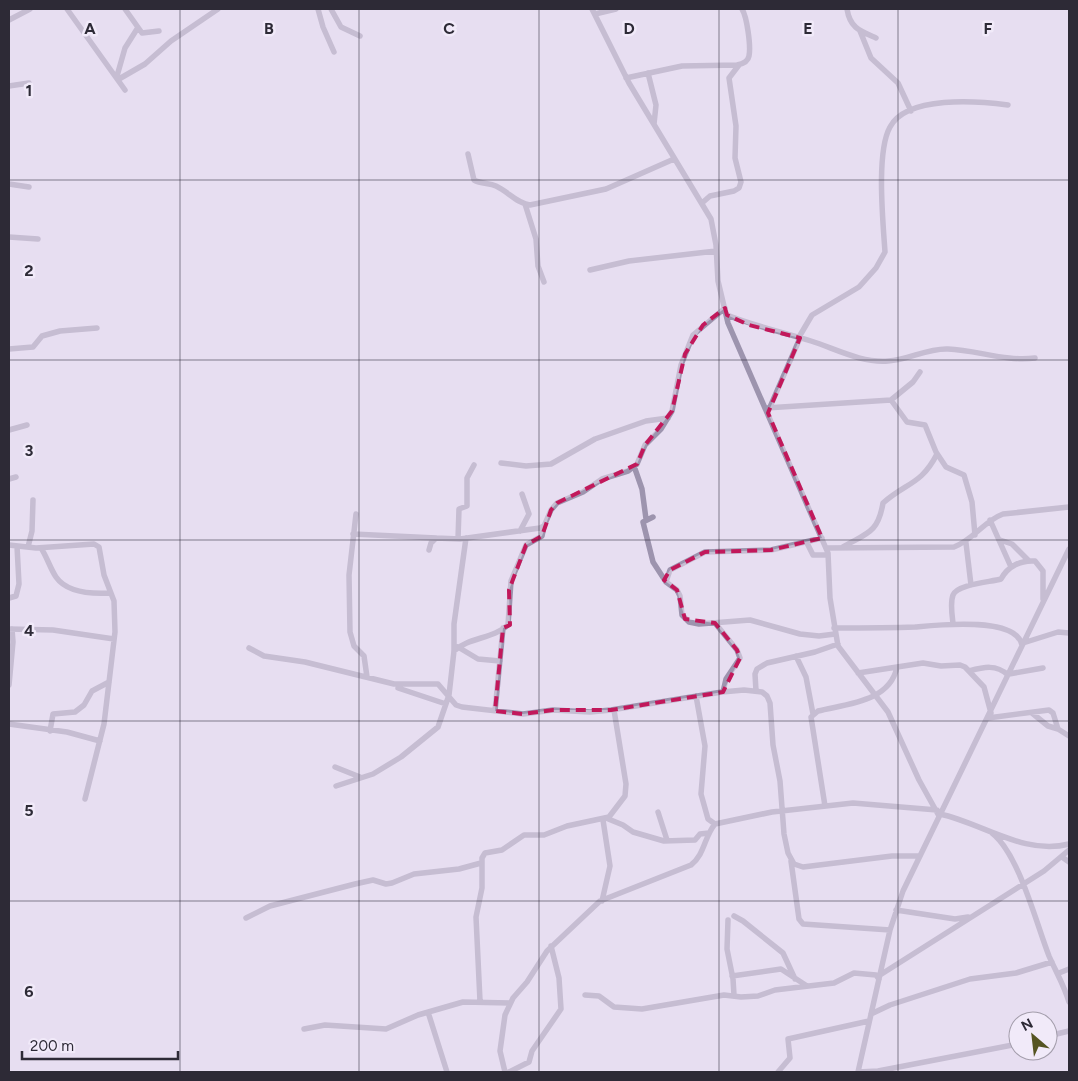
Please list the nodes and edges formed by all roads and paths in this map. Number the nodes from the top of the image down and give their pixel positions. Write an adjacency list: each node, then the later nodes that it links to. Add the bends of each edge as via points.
1 (30, 9): 12 (street)
2 (67, 9): 21 (street)
3 (125, 9): 13 (street)
4 (218, 9): 10 (street)
5 (318, 9): 18 (street, via 322,27)
6 (331, 9): 16 (street, via 341,27)
7 (616, 9): 11 (street)
8 (742, 9): 19 (street, via 747,19 749,56)
9 (847, 9): 15 (street, via 852,25)
10 (209, 11): 21 (street, via 145,64)
11 (593, 11): 22 (street)
12 (11, 16)
13 (137, 29): 14 (street, via 142,33); 21 (street, via 125,48)
14 (159, 31)
15 (860, 31): 17 (street); 27 (street, via 872,58 898,83)
16 (360, 36)
17 (876, 38)
18 (334, 52)
19 (738, 65): 20 (street, via 682,66); 33 (street, via 729,78 741,182 734,191 710,196)
20 (648, 73): 22 (street); 28 (street, via 656,105)
21 (118, 77): 25 (street)
22 (626, 78): 28 (street)
23 (29, 83): 24 (street)
24 (9, 86)
25 (126, 90)
26 (1008, 105): 27 (street, via 972,100 934,103)
27 (911, 111): 43 (street, via 895,120 889,128 883,149 882,260 859,287 812,315)
28 (654, 124): 30 (street)
29 (468, 154): 34 (street, via 474,180 494,185)
30 (674, 159): 33 (street); 34 (street, via 606,190)
31 (9, 184): 32 (street)
32 (29, 187)
33 (702, 203): 37 (street, via 711,219)
34 (525, 204): 39 (street)
35 (9, 237): 36 (street)
36 (38, 239)
37 (716, 250): 38 (street, via 629,261); 40 (street, via 718,281)
38 (590, 270)
39 (544, 282)
40 (725, 308): 41 (street); 49 (street, via 693,335 681,365 674,405)
41 (727, 315): 43 (street, via 749,325); 48 (street, via 741,354)
42 (97, 328): 44 (street, via 60,331 39,337 33,347)
43 (800, 337): 45 (street, via 876,360 888,361 948,348 1022,360); 48 (street)
44 (9, 349)
45 (1035, 358)
46 (920, 372): 47 (street)
47 (891, 400): 48 (street); 52 (street, via 907,422 925,425)
48 (768, 408): 71 (street, via 792,473)
49 (668, 418): 53 (street, via 646,421 595,439 551,464); 55 (street, via 647,442)
50 (27, 425): 51 (street)
51 (9, 430)
52 (937, 454): 68 (street, via 950,471 964,475 972,502); 81 (street, via 921,478 883,503 878,524 872,531)
53 (501, 463)
54 (474, 465): 72 (street, via 467,478 467,506 459,509)
55 (634, 466): 63 (street, via 642,489); 65 (street, via 557,503)
56 (16, 477): 57 (street)
57 (9, 479)
58 (522, 494): 66 (street, via 529,514)
59 (33, 500): 78 (street)
60 (1069, 507): 64 (street, via 1003,514)
61 (356, 514): 67 (street)
62 (653, 517): 63 (street)
63 (646, 520): 87 (street, via 643,525 653,562)
64 (990, 520): 68 (street); 73 (street)
65 (544, 526): 66 (street); 94 (street, via 542,536 526,545 511,581 508,600 510,621)
66 (520, 531): 70 (street)
67 (353, 534): 69 (street); 110 (street, via 348,591 351,640 364,656)
68 (975, 534): 75 (street)
69 (436, 538): 72 (street); 83 (street)
70 (466, 538): 72 (street); 102 (street, via 454,624)
71 (822, 538): 74 (street); 80 (street)
72 (458, 539)
73 (1000, 540): 85 (street, via 1012,544); 86 (street)
74 (806, 543): 84 (street, via 813,555); 87 (street, via 771,550 705,552 670,570)
75 (966, 543): 81 (street, via 937,548); 88 (street)
76 (9, 545): 77 (street)
77 (17, 546): 78 (street); 90 (street, via 19,584 16,596)
78 (28, 547): 79 (street)
79 (41, 548): 89 (street, via 61,583 84,593); 89 (street, via 97,544)
80 (826, 548): 81 (street); 84 (street)
81 (841, 548)
82 (1069, 549): 91 (street)
83 (429, 550)
84 (828, 555): 96 (street)
85 (1029, 561): 86 (street); 91 (street, via 1035,561 1043,571)
86 (1011, 567): 88 (street, via 1001,579)
87 (666, 582): 92 (street, via 677,590 685,619 699,624)
88 (971, 585): 93 (street, via 952,596)
89 (112, 593): 98 (street)
90 (9, 598)
91 (1043, 603): 100 (street)
92 (715, 623): 96 (street, via 750,620 800,634 820,636); 115 (street, via 740,658 726,679)
93 (953, 624): 96 (street); 100 (street, via 973,624 1012,632)
94 (503, 628): 102 (street, via 467,641); 104 (street)
95 (10, 629): 98 (street, via 52,630); 113 (street, via 13,642)
96 (835, 631): 99 (street)
97 (1069, 633): 100 (street, via 1058,632)
98 (114, 639): 112 (street)
99 (838, 644): 103 (street); 108 (street)
100 (1023, 644): 109 (street)
101 (250, 648): 110 (street, via 264,656)
102 (456, 649): 104 (street, via 478,659); 116 (street)
103 (796, 656): 114 (street, via 767,663 757,669); 123 (street, via 806,677)
104 (500, 662): 120 (street)
105 (897, 667): 107 (street, via 923,663 954,664); 108 (street); 118 (street, via 886,688)
106 (1043, 668): 109 (street)
107 (969, 671): 109 (street, via 991,667); 124 (street, via 984,687)
108 (858, 673): 118 (street)
109 (1009, 675): 124 (street)
110 (367, 677): 111 (street)
111 (378, 680): 116 (street, via 403,686 438,684); 119 (street)
112 (109, 682): 127 (street, via 92,690 84,705 75,712 53,714); 129 (street)
113 (9, 685)
114 (756, 691): 115 (street); 135 (street, via 766,694 770,703)
115 (723, 692): 117 (street)
116 (449, 695): 119 (street); 120 (street, via 456,705 462,707)
117 (696, 696): 121 (street); 139 (street, via 705,746 701,794 708,819)
118 (876, 696): 123 (street); 137 (street, via 888,712 919,780)
119 (446, 704): 131 (street, via 438,727 378,770)
120 (495, 710): 121 (street, via 523,714 553,710)
121 (614, 710): 138 (street, via 626,784 625,796 614,812)
122 (1032, 713): 124 (street); 126 (street, via 1045,724); 126 (street, via 1051,711)
123 (813, 714): 134 (street, via 811,728)
124 (990, 715): 137 (street)
125 (9, 724): 127 (street)
126 (1058, 729): 128 (street)
127 (50, 731): 129 (street)
128 (1069, 736)
129 (100, 741): 133 (street)
130 (336, 767): 131 (street)
131 (360, 777): 132 (street)
132 (336, 786)
133 (85, 799)
134 (825, 806): 135 (street); 137 (street, via 863,803)
135 (781, 811): 139 (street); 147 (street)
136 (658, 812): 142 (street)
137 (939, 813): 141 (street, via 970,822); 145 (street)
138 (604, 819): 142 (street, via 624,825 633,832); 149 (street, via 567,826 544,835 524,835 502,850 485,853); 151 (street, via 610,866)
139 (715, 824): 140 (street)
140 (708, 833): 142 (street, via 700,834 695,840); 151 (street, via 702,854 691,865)
141 (992, 833): 143 (street, via 1046,846); 150 (street, via 1003,842)
142 (667, 840)
143 (1069, 844)
144 (1069, 850): 146 (street)
145 (919, 856): 147 (street, via 892,856 803,867 798,867); 152 (street)
146 (1062, 857): 148 (street); 150 (street)
147 (791, 860): 155 (street, via 799,919 803,924)
148 (1069, 862)
149 (481, 863): 154 (street, via 414,874 392,883 373,880 355,884 270,906); 166 (street, via 482,888 476,923)
150 (1023, 885): 153 (street); 157 (street)
151 (602, 901): 156 (street)
152 (896, 910): 153 (street, via 955,919); 155 (street)
153 (975, 916): 161 (street)
154 (246, 918)
155 (890, 930): 161 (street)
156 (551, 946): 168 (street); 176 (street, via 559,978 561,1009 532,1050 529,1062)
157 (1052, 962): 159 (street); 170 (street, via 1016,974 970,979)
158 (1069, 970): 159 (street)
159 (1059, 973): 167 (street)
160 (732, 976): 162 (street, via 781,969); 162 (street, via 726,949 731,918 743,920 782,953); 164 (street)
161 (880, 977): 163 (street, via 856,972 834,983); 170 (street)
162 (795, 978): 163 (street)
163 (808, 986): 164 (street, via 749,997)
164 (734, 994): 165 (street, via 642,1009 614,1007 599,996)
165 (585, 995)
166 (480, 1001): 168 (street); 169 (street, via 463,1002)
167 (1069, 1002)
168 (510, 1003): 175 (street, via 500,1051)
169 (428, 1012): 172 (street, via 386,1028 325,1026); 174 (street)
170 (871, 1014): 171 (street)
171 (869, 1020): 177 (street, via 788,1038 790,1058); 178 (street)
172 (304, 1029)
173 (1008, 1046): 178 (street)
174 (447, 1072)
175 (505, 1072)
176 (510, 1072)
177 (778, 1072)
178 (858, 1072)

